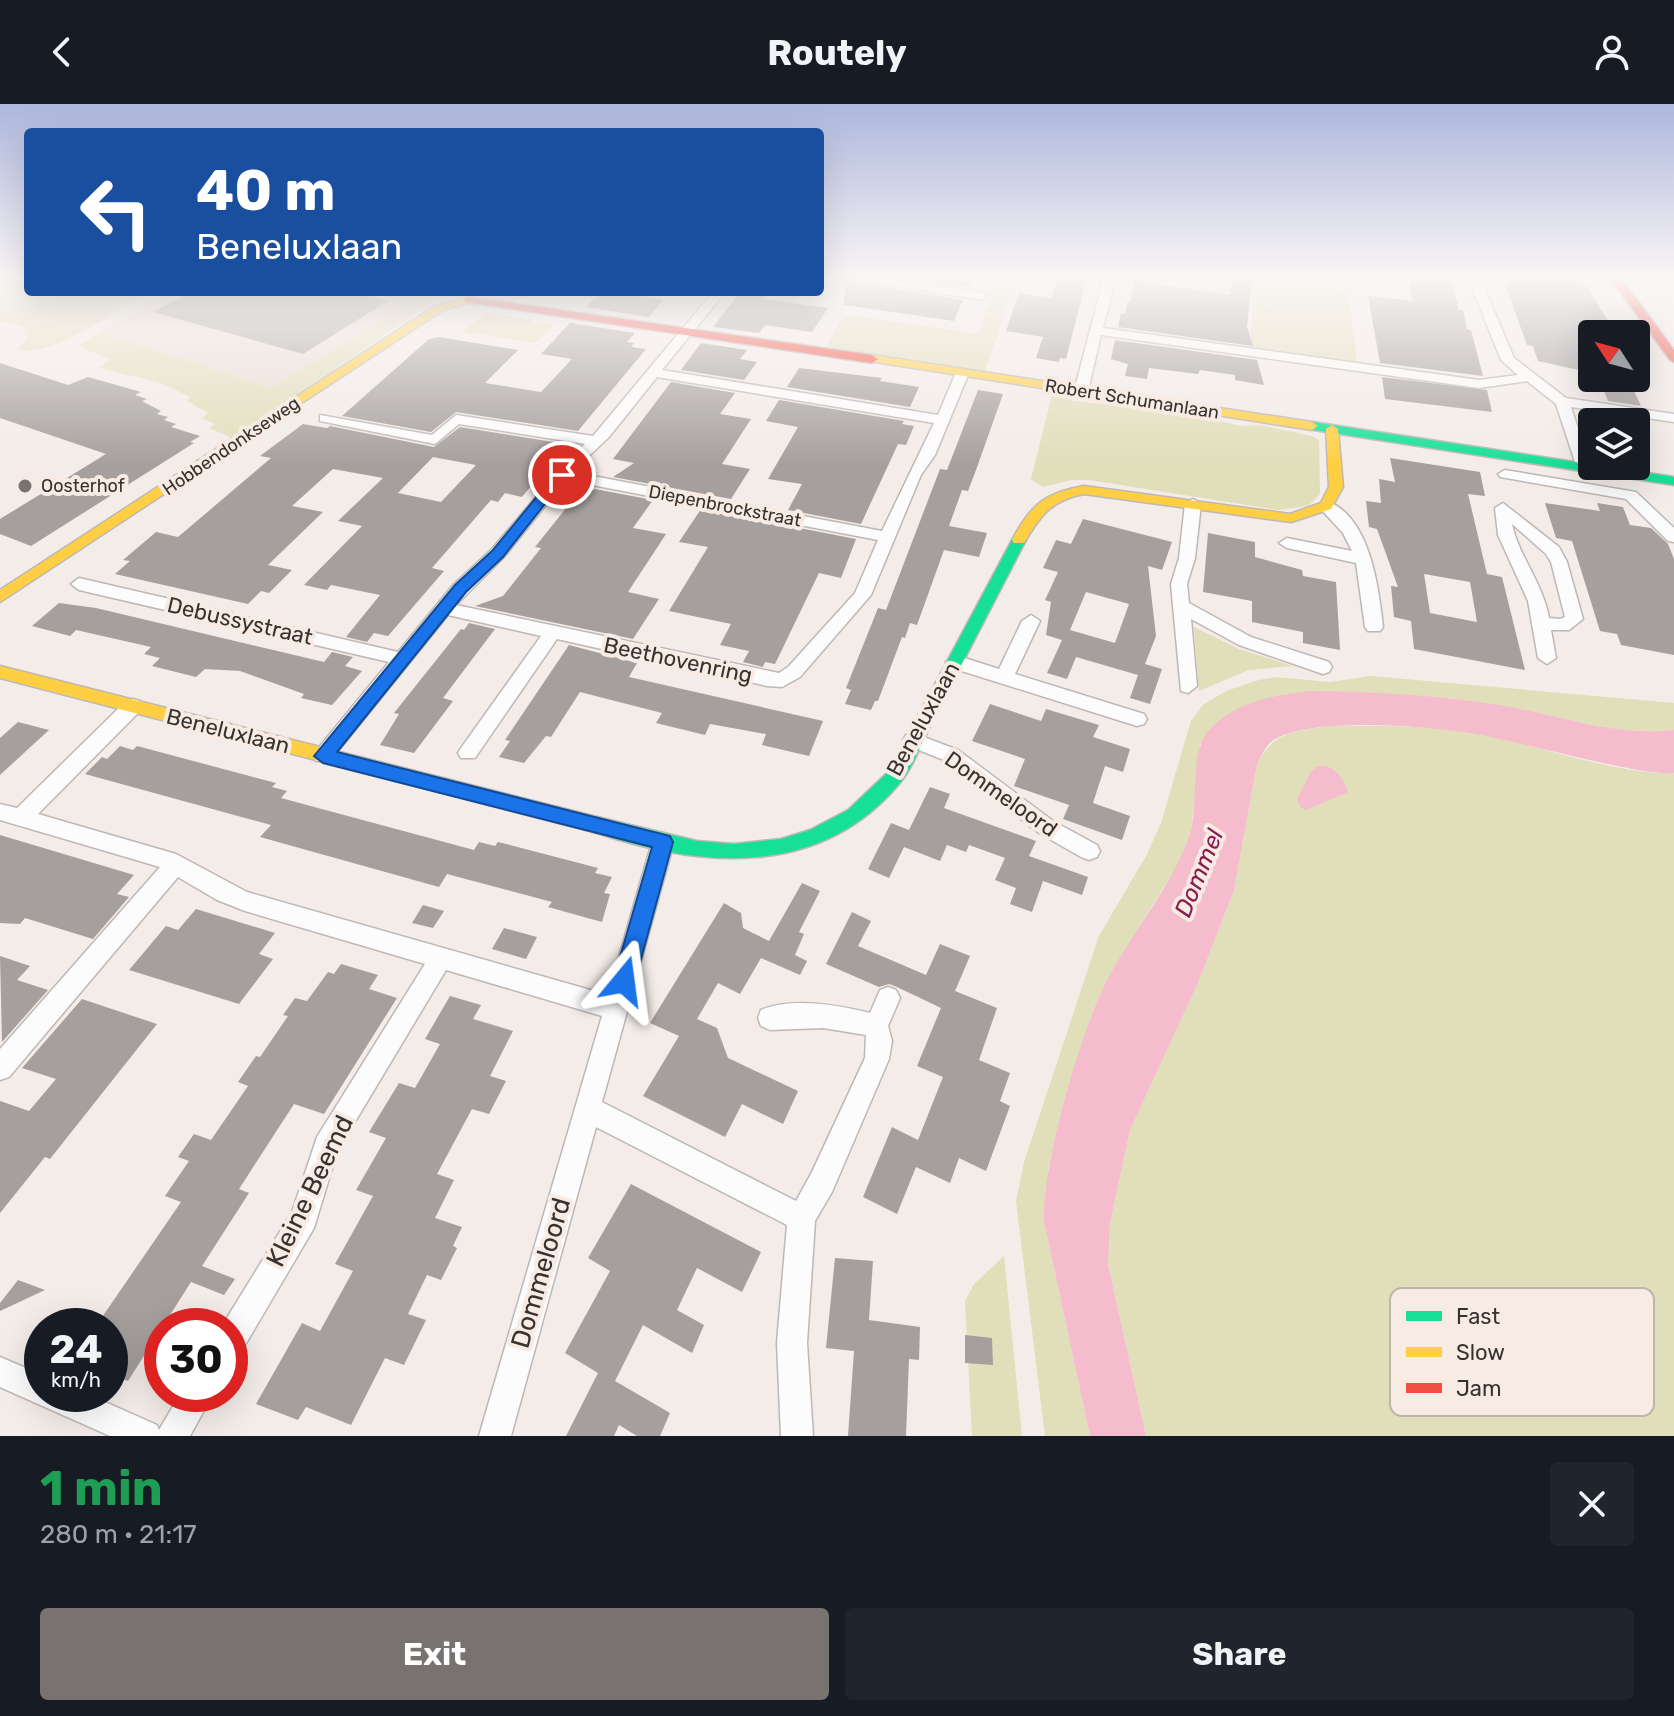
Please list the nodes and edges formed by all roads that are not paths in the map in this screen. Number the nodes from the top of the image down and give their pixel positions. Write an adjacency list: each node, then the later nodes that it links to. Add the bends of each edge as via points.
1 (395, 340): 34 (street, Hobbendonkseweg)
2 (680, 340): 9 (street)
3 (747, 340): 10 (street, Robert Schumanlaan)
4 (1095, 340): 12 (street)
5 (1163, 340): 11 (street, via 1479,384)
6 (1499, 340): 11 (street, via 1503,353)
7 (1661, 340): 8 (street)
8 (1674, 358)
9 (654, 373): 18 (street); 20 (street)
10 (962, 373): 12 (street, Robert Schumanlaan); 18 (street, Beethovenring)
11 (1530, 377): 14 (street)
12 (1081, 391): 19 (street, Robert Schumanlaan)
13 (1584, 392): 15 (street)
14 (1562, 402): 15 (street); 21 (street)
15 (1589, 406): 17 (street)
16 (325, 418): 20 (street, via 435,440 456,419)
17 (1674, 418)
18 (943, 420): 29 (street, Beethovenring)
19 (1332, 429): 26 (street, Robert Schumanlaan); 28 (street, via 1336,487)
20 (596, 441): 23 (street)
21 (1578, 450)
22 (1578, 469): 26 (street, Robert Schumanlaan)
23 (562, 475): 29 (street, Diepenbrockstraat); 37 (street, via 498,553)
24 (1650, 478): 25 (street, Robert Schumanlaan)
25 (1674, 481)
26 (1504, 484): 30 (street, via 1631,495); 39 (street, via 1506,541 1530,584); 39 (street, via 1559,562 1574,619 1563,626)
27 (1193, 504): 28 (street, Beneluxlaan, via 1291,518); 36 (street); 44 (street, Beneluxlaan, via 1093,489 1047,499 1034,512)
28 (1326, 506): 32 (street, via 1351,528)
29 (888, 537): 41 (street, Beethovenring, via 860,597 782,680)
30 (1674, 537)
31 (1287, 543): 32 (street)
32 (1363, 559): 40 (street, via 1369,571)
33 (79, 584): 43 (street, Debussystraat)
34 (7, 593): 35 (street, Hobbendonkseweg)
35 (0, 604)
36 (1180, 605): 45 (street, via 1245,641); 48 (street)
37 (443, 608): 41 (street, Beethovenring); 43 (street)
38 (1031, 621): 47 (street)
39 (1540, 622): 42 (street)
40 (1374, 627)
41 (553, 632): 52 (street)
42 (1547, 658)
43 (402, 659): 53 (street)
44 (955, 662): 47 (street); 51 (street, Beneluxlaan)
45 (1323, 667)
46 (0, 672): 49 (street, Beneluxlaan)
47 (1004, 677): 50 (street)
48 (1188, 686)
49 (133, 706): 53 (street, Beneluxlaan); 54 (street)
50 (1137, 719)
51 (913, 740): 55 (street, Beneluxlaan, via 894,777 865,806 816,836 781,847 734,852); 56 (street, Dommeloord, via 951,755 1046,827)
52 (468, 753)
53 (323, 756): 55 (street, Beneluxlaan)
54 (10, 815): 57 (street)
55 (663, 842): 60 (street, Dommeloord)
56 (1089, 851)
57 (176, 864): 58 (street, via 245,901); 63 (street)
58 (441, 958): 60 (street); 66 (street, Kleine Beemd, via 326,1146 304,1218)
59 (888, 998): 62 (street)
60 (616, 1009): 64 (street, Dommeloord)
61 (770, 1018): 62 (street, via 809,1014)
62 (876, 1026): 65 (street, via 877,1059)
63 (0, 1068)
64 (588, 1109): 65 (street); 73 (street, Dommeloord)
65 (801, 1218): 74 (street, via 792,1343)
66 (248, 1311)
67 (0, 1372): 68 (street)
68 (24, 1382)
69 (92, 1412): 71 (street)
70 (187, 1412): 72 (street)
71 (146, 1436)
72 (172, 1436)
73 (495, 1436)
74 (797, 1436)

